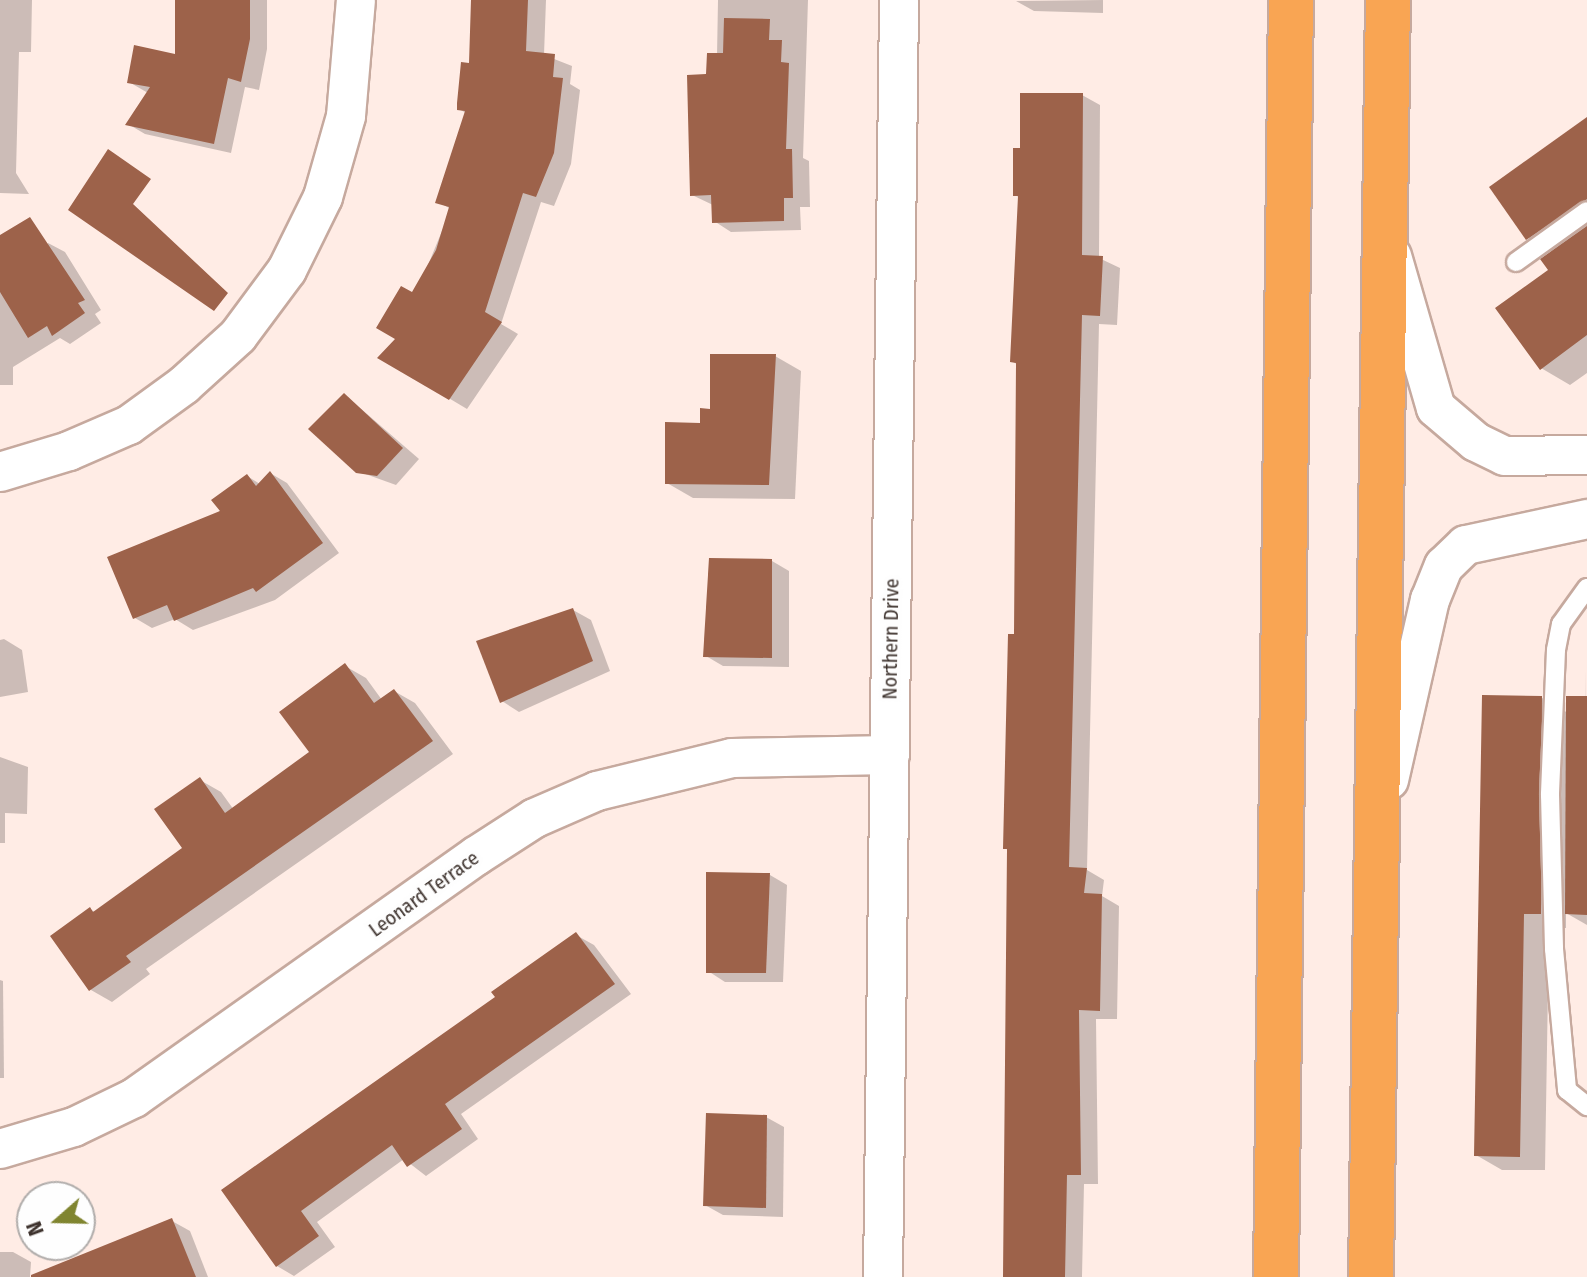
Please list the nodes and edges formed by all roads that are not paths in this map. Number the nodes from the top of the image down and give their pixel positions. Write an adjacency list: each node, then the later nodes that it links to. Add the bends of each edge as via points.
1 (356, 0): 9 (street, via 346,116 323,197 287,270 238,336 129,425)
2 (899, 0): 12 (street, Northern Drive)
3 (1291, 0): 17 (highway)
4 (1388, 0): 6 (highway)
5 (1587, 211): 7 (lane)
6 (1385, 227): 8 (street, via 1436,408 1476,442 1505,456); 13 (highway)
7 (1516, 262)
8 (1587, 455)
9 (0, 472)
10 (1587, 519): 13 (street, via 1466,545 1444,566 1430,600)
11 (1587, 589): 14 (lane, via 1561,624 1556,650 1550,795 1554,949 1567,1090)
12 (890, 755): 15 (street, Leonard Terrace, via 732,758 597,791 535,818 134,1098 74,1127); 16 (street, Northern Drive)
13 (1374, 845): 18 (highway)
14 (1587, 1106)
15 (0, 1149)
16 (883, 1277)
17 (1276, 1277)
18 (1371, 1277)

